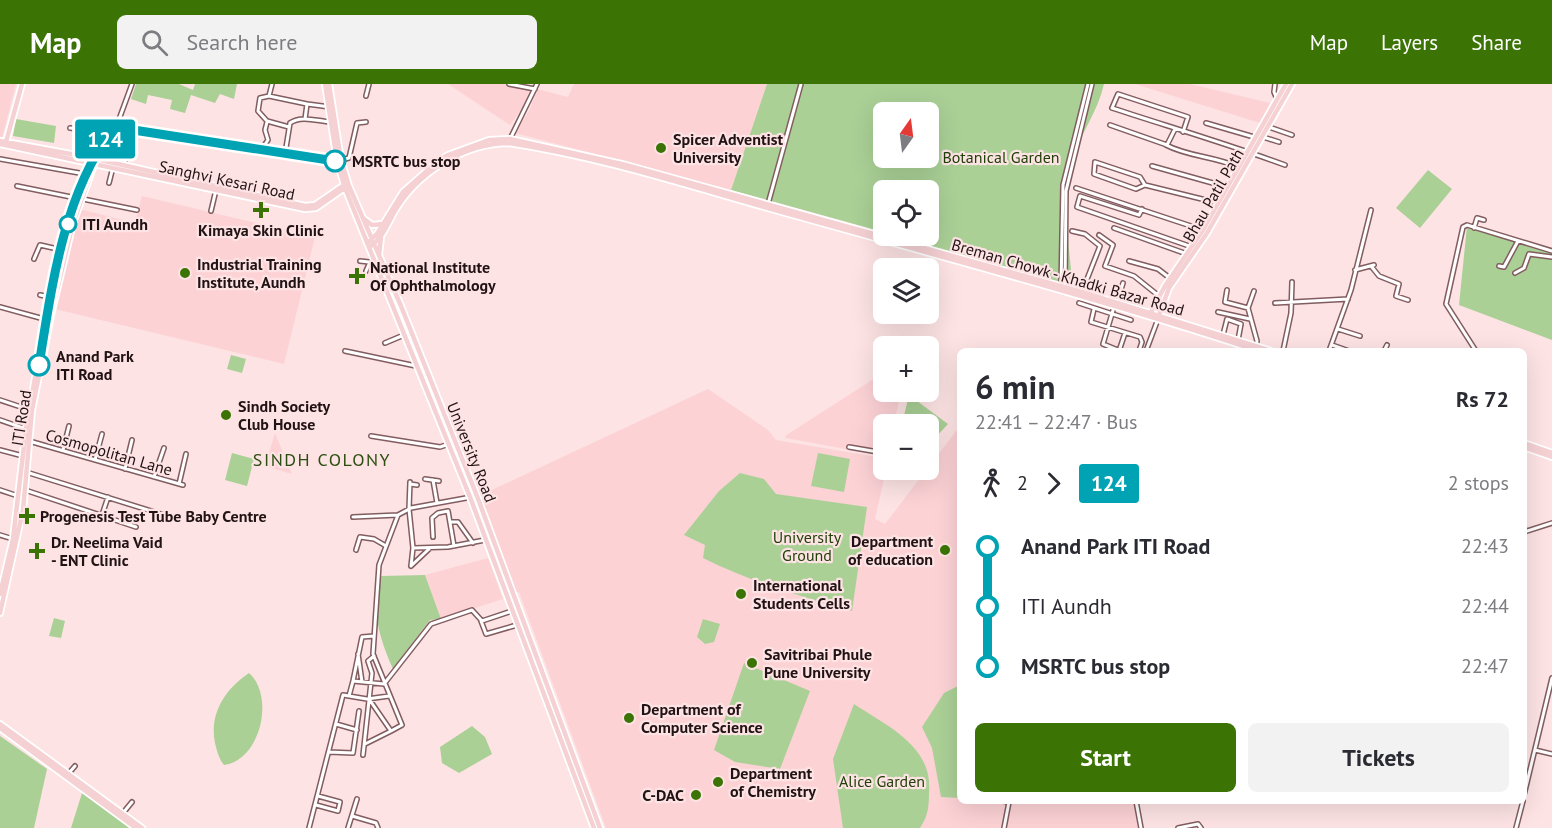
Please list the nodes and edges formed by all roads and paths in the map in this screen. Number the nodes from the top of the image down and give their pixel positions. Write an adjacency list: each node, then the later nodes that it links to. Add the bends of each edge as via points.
1 (20, 84): 38 (main road)
2 (132, 84): 29 (street)
3 (272, 84): 15 (street)
4 (325, 84): 19 (main road, University Road)
5 (329, 84): 19 (main road, University Road)
6 (369, 84): 16 (street)
7 (509, 84): 14 (street)
8 (537, 84): 14 (street)
9 (801, 84): 64 (street)
10 (1090, 84): 100 (street, via 1063,184)
11 (1275, 84): 17 (street)
12 (1286, 84): 17 (main road, Bhau Patil Path)
13 (1292, 84): 17 (main road, Bhau Patil Path)
14 (535, 89): 36 (street)
15 (269, 96): 18 (street); 21 (street, via 260,98 257,106)
16 (366, 96)
17 (1279, 100): 26 (main road, Bhau Patil Path); 35 (main road, Bhau Patil Path)
18 (307, 105): 19 (street); 20 (street)
19 (330, 107): 22 (main road, University Road)
20 (305, 119): 22 (street); 27 (street, via 293,120)
21 (267, 120): 27 (street); 42 (street, via 268,140)
22 (332, 122): 48 (main road, University Road)
23 (366, 122): 48 (street, via 357,123 349,158)
24 (1206, 123): 35 (street)
25 (1110, 125): 41 (street)
26 (1267, 126): 32 (street); 33 (main road, Bhau Patil Path)
27 (289, 127): 44 (street)
28 (70, 128): 34 (street)
29 (114, 129): 34 (street); 42 (street); 47 (street)
30 (1175, 129): 31 (street); 31 (street, via 1112,108 1118,94 1188,117); 41 (street, via 1170,143)
31 (1183, 132): 43 (street)
32 (1292, 135)
33 (1261, 136): 37 (street); 43 (main road, Bhau Patil Path)
34 (106, 137): 47 (street)
35 (1254, 137): 43 (main road, Bhau Patil Path)
36 (509, 141): 45 (main road, Breman Chowk - Khadki Bazar Road); 64 (main road, Breman Chowk - Khadki Bazar Road, via 626,165); 82 (main road, Breman Chowk - Khadki Bazar Road)
37 (1279, 142)
38 (3, 143): 47 (main road, Sanghvi Kesari Road)
39 (118, 144): 50 (street)
40 (129, 144): 51 (street)
41 (1165, 145): 53 (street, via 1183,154 1213,158)
42 (261, 150): 44 (street)
43 (1249, 152): 49 (street); 53 (main road, Bhau Patil Path); 63 (main road, Bhau Patil Path)
44 (285, 154): 48 (street)
45 (449, 157): 71 (main road, Breman Chowk - Khadki Bazar Road, via 410,185); 76 (main road, Breman Chowk - Khadki Bazar Road, via 406,195)
46 (0, 159): 54 (street)
47 (93, 161): 50 (main road, Sanghvi Kesari Road); 54 (main road, ITI Road); 62 (main road, ITI Road)
48 (339, 161): 58 (main road, University Road)
49 (1285, 165)
50 (113, 166): 51 (main road, Sanghvi Kesari Road); 55 (street); 61 (main road, Sanghvi Kesari Road)
51 (123, 166): 58 (main road, Sanghvi Kesari Road, via 305,206 315,205)
52 (1152, 166): 59 (street)
53 (1238, 167): 59 (main road, Bhau Patil Path)
54 (85, 174): 62 (main road, ITI Road)
55 (109, 183)
56 (1145, 185): 56 (street, via 1140,177 1095,162 1094,174 1136,189); 63 (street)
57 (17, 186): 62 (street)
58 (346, 186): 61 (main road, Sanghvi Kesari Road, via 310,210); 69 (main road, University Road); 79 (main road, University Road)
59 (1227, 187): 63 (main road, Bhau Patil Path)
60 (1076, 188): 65 (street)
61 (216, 190): 68 (street)
62 (78, 198): 66 (street); 81 (main road, ITI Road); 122 (main road, ITI Road)
63 (1221, 204): 75 (main road, Bhau Patil Path)
64 (768, 205): 82 (main road, Breman Chowk - Khadki Bazar Road)
65 (1142, 209): 75 (street); 80 (street, via 1139,215 1080,196 1077,207)
66 (137, 210)
67 (1371, 210): 94 (street)
68 (212, 211)
69 (362, 217): 71 (main road, via 372,225); 79 (main road, University Road)
70 (1484, 220): 73 (street, via 1477,218)
71 (383, 224): 79 (main road, Breman Chowk - Khadki Bazar Road)
72 (1114, 228): 84 (street)
73 (1474, 228): 78 (street); 145 (street, via 1462,228 1446,304)
74 (1072, 231): 103 (street, via 1087,235 1100,246)
75 (1205, 232): 80 (main road, Bhau Patil Path)
76 (382, 234): 79 (main road, Breman Chowk - Khadki Bazar Road); 85 (main road)
77 (1099, 235): 105 (street, via 1113,245 1105,266 1134,276)
78 (1518, 241): 83 (street); 93 (street, via 1504,267)
79 (371, 244): 85 (main road, University Road); 92 (main road, University Road)
80 (1194, 248): 84 (main road, Bhau Patil Path); 90 (main road, Bhau Patil Path)
81 (62, 250): 87 (street, via 40,244); 106 (main road, ITI Road)
82 (929, 251): 100 (main road, Breman Chowk - Khadki Bazar Road); 103 (main road, Breman Chowk - Khadki Bazar Road)
83 (1552, 251)
84 (1187, 254): 90 (main road, Bhau Patil Path)
85 (379, 255): 177 (main road, University Road)
86 (1552, 257): 96 (street, via 1529,254 1524,268)
87 (34, 259)
88 (360, 261): 91 (street)
89 (1129, 261): 97 (street, via 1158,269)
90 (1185, 261): 97 (main road, Bhau Patil Path)
91 (370, 262): 92 (street); 95 (street)
92 (376, 262): 127 (main road, University Road)
93 (1498, 266)
94 (1355, 270): 107 (street); 108 (street, via 1373,266 1379,276 1399,284 1396,296)
95 (366, 271)
96 (1515, 273)
97 (1172, 279): 105 (main road, Bhau Patil Path); 120 (main road, Bhau Patil Path)
98 (1292, 282): 112 (street)
99 (1123, 283): 111 (street)
100 (1063, 287): 103 (main road, Breman Chowk - Khadki Bazar Road)
101 (1227, 290): 114 (street, via 1225,302)
102 (1254, 291): 114 (street)
103 (1082, 294): 111 (main road, Breman Chowk - Khadki Bazar Road)
104 (40, 295): 106 (street)
105 (1159, 296): 118 (main road, Bhau Patil Path)
106 (50, 297): 122 (main road, ITI Road)
107 (1347, 299): 112 (street); 125 (street)
108 (1408, 300)
109 (1079, 303): 115 (street)
110 (1275, 303): 112 (street)
111 (1115, 304): 117 (street); 118 (main road, Breman Chowk - Khadki Bazar Road)
112 (1292, 304): 141 (street)
113 (0, 307): 122 (street)
114 (1248, 308): 121 (street)
115 (1094, 309): 117 (street); 124 (street, via 1090,322)
116 (1218, 312): 119 (street)
117 (1112, 314): 123 (street); 124 (street)
118 (1150, 315): 120 (main road, Breman Chowk - Khadki Bazar Road)
119 (1228, 317): 121 (street); 128 (street); 130 (street, via 1241,324)
120 (1159, 318): 128 (main road, Breman Chowk - Khadki Bazar Road); 137 (street); 138 (main road, Breman Chowk - Khadki Bazar Road)
121 (1250, 319): 140 (street)
122 (48, 320): 149 (main road, ITI Road)
123 (1131, 320)
124 (1108, 328): 126 (street); 134 (street, via 1103,344)
125 (1338, 329): 129 (street); 132 (street)
126 (1125, 333): 135 (street); 136 (street, via 1141,338)
127 (405, 334): 131 (street); 147 (main road, University Road)
128 (1223, 335): 130 (main road, Breman Chowk - Khadki Bazar Road)
129 (1360, 336)
130 (1238, 340): 139 (main road, Breman Chowk - Khadki Bazar Road)
131 (385, 343)
132 (1332, 345): 142 (street); 143 (street)
133 (1388, 345): 144 (street)
134 (1113, 348)
135 (1121, 348)
136 (1139, 348)
137 (1147, 348)
138 (1254, 348)
139 (1255, 348)
140 (1257, 348)
141 (1284, 348)
142 (1330, 348)
143 (1340, 348)
144 (1386, 348)
145 (1474, 348)
146 (345, 351): 147 (street)
147 (418, 366): 157 (main road, University Road)
148 (0, 400): 149 (street)
149 (30, 410): 152 (main road, ITI Road); 156 (main road, ITI Road)
150 (0, 420): 152 (street)
151 (69, 426): 162 (street)
152 (26, 429): 156 (main road, ITI Road)
153 (102, 434): 167 (street)
154 (371, 436): 157 (street, via 440,447)
155 (132, 440): 168 (street)
156 (27, 441): 162 (street, Cosmopolitan Lane); 166 (main road, ITI Road); 169 (main road, ITI Road)
157 (449, 444): 180 (main road, University Road)
158 (1527, 446): 165 (main road)
159 (849, 447): 163 (street)
160 (164, 448): 170 (street)
161 (0, 450): 166 (street)
162 (63, 451): 167 (street, Cosmopolitan Lane)
163 (873, 451)
164 (186, 454): 170 (street, Cosmopolitan Lane, via 181,484)
165 (1552, 455)
166 (23, 456): 178 (main road, ITI Road)
167 (96, 460): 168 (street, Cosmopolitan Lane)
168 (125, 469): 170 (street, Cosmopolitan Lane)
169 (26, 472): 176 (main road, ITI Road); 179 (street)
170 (154, 477)
171 (425, 479): 172 (street)
172 (433, 480): 173 (street); 181 (street)
173 (439, 481)
174 (417, 484): 182 (street, via 410,483)
175 (0, 490): 178 (street)
176 (25, 490): 178 (main road, ITI Road); 183 (street)
177 (477, 496): 180 (street); 247 (main road, University Road)
178 (21, 497): 193 (main road, ITI Road)
179 (108, 497): 183 (street); 184 (street)
180 (470, 497): 181 (street); 194 (main road, University Road)
181 (437, 503): 182 (street)
182 (409, 509): 185 (street); 198 (street)
183 (102, 515): 189 (street)
184 (164, 515)
185 (398, 515): 186 (street); 196 (street)
186 (353, 517)
187 (450, 522): 192 (street, via 448,511 432,518); 195 (street, via 458,522); 197 (street)
188 (1552, 523): 190 (street)
189 (136, 527)
190 (1527, 531)
191 (0, 535): 193 (street)
192 (433, 537)
193 (15, 540): 201 (main road, ITI Road); 202 (main road, ITI Road)
194 (485, 540): 195 (street); 203 (main road, University Road)
195 (473, 543): 197 (street)
196 (386, 546): 200 (street, via 360,537); 207 (street, via 379,565)
197 (454, 546): 199 (street)
198 (413, 548): 199 (street); 199 (street, via 412,566)
199 (429, 549)
200 (356, 550)
201 (3, 570): 202 (main road, ITI Road)
202 (1, 597): 204 (main road, ITI Road)
203 (512, 611): 205 (street); 206 (main road, University Road)
204 (0, 613)
205 (481, 621): 206 (street, via 486,634); 214 (street, via 472,610 431,624)
206 (517, 625): 246 (main road, University Road)
207 (374, 636): 208 (street, via 362,637); 209 (street)
208 (358, 653): 211 (street); 212 (street)
209 (374, 656): 213 (street, via 368,661); 214 (street)
210 (1552, 678): 225 (street)
211 (353, 681): 212 (street); 215 (street)
212 (362, 682): 213 (street)
213 (371, 683): 214 (street); 217 (street)
214 (384, 684): 216 (street)
215 (349, 696): 217 (street); 220 (street, via 343,694)
216 (389, 696): 217 (street); 223 (street, via 402,725)
217 (368, 699): 223 (street); 224 (street)
218 (359, 711): 222 (street)
219 (0, 724): 230 (main road)
220 (336, 724): 222 (street); 226 (street)
221 (0, 728): 241 (main road)
222 (357, 730): 226 (street, via 353,753)
223 (391, 731): 224 (street)
224 (365, 744): 228 (street)
225 (1535, 750): 227 (street); 231 (street)
226 (329, 752): 232 (street)
227 (1552, 754)
228 (363, 755)
229 (75, 766): 230 (street)
230 (69, 773): 239 (main road)
231 (1527, 783)
232 (318, 796): 238 (street); 238 (street, via 340,802 338,811)
233 (357, 799): 240 (street)
234 (132, 802): 239 (street)
235 (1009, 804): 248 (street)
236 (1137, 804): 249 (street)
237 (1521, 804): 252 (street)
238 (316, 805): 243 (street)
239 (123, 813): 242 (main road)
240 (352, 816): 244 (street); 245 (street, via 376,823)
241 (136, 828)
242 (142, 828)
243 (309, 828)
244 (348, 828)
245 (378, 828)
246 (594, 828)
247 (600, 828)
248 (1004, 828)
249 (1141, 828)
250 (1178, 828): 251 (street, via 1198,824)
251 (1201, 828)
252 (1516, 828)

